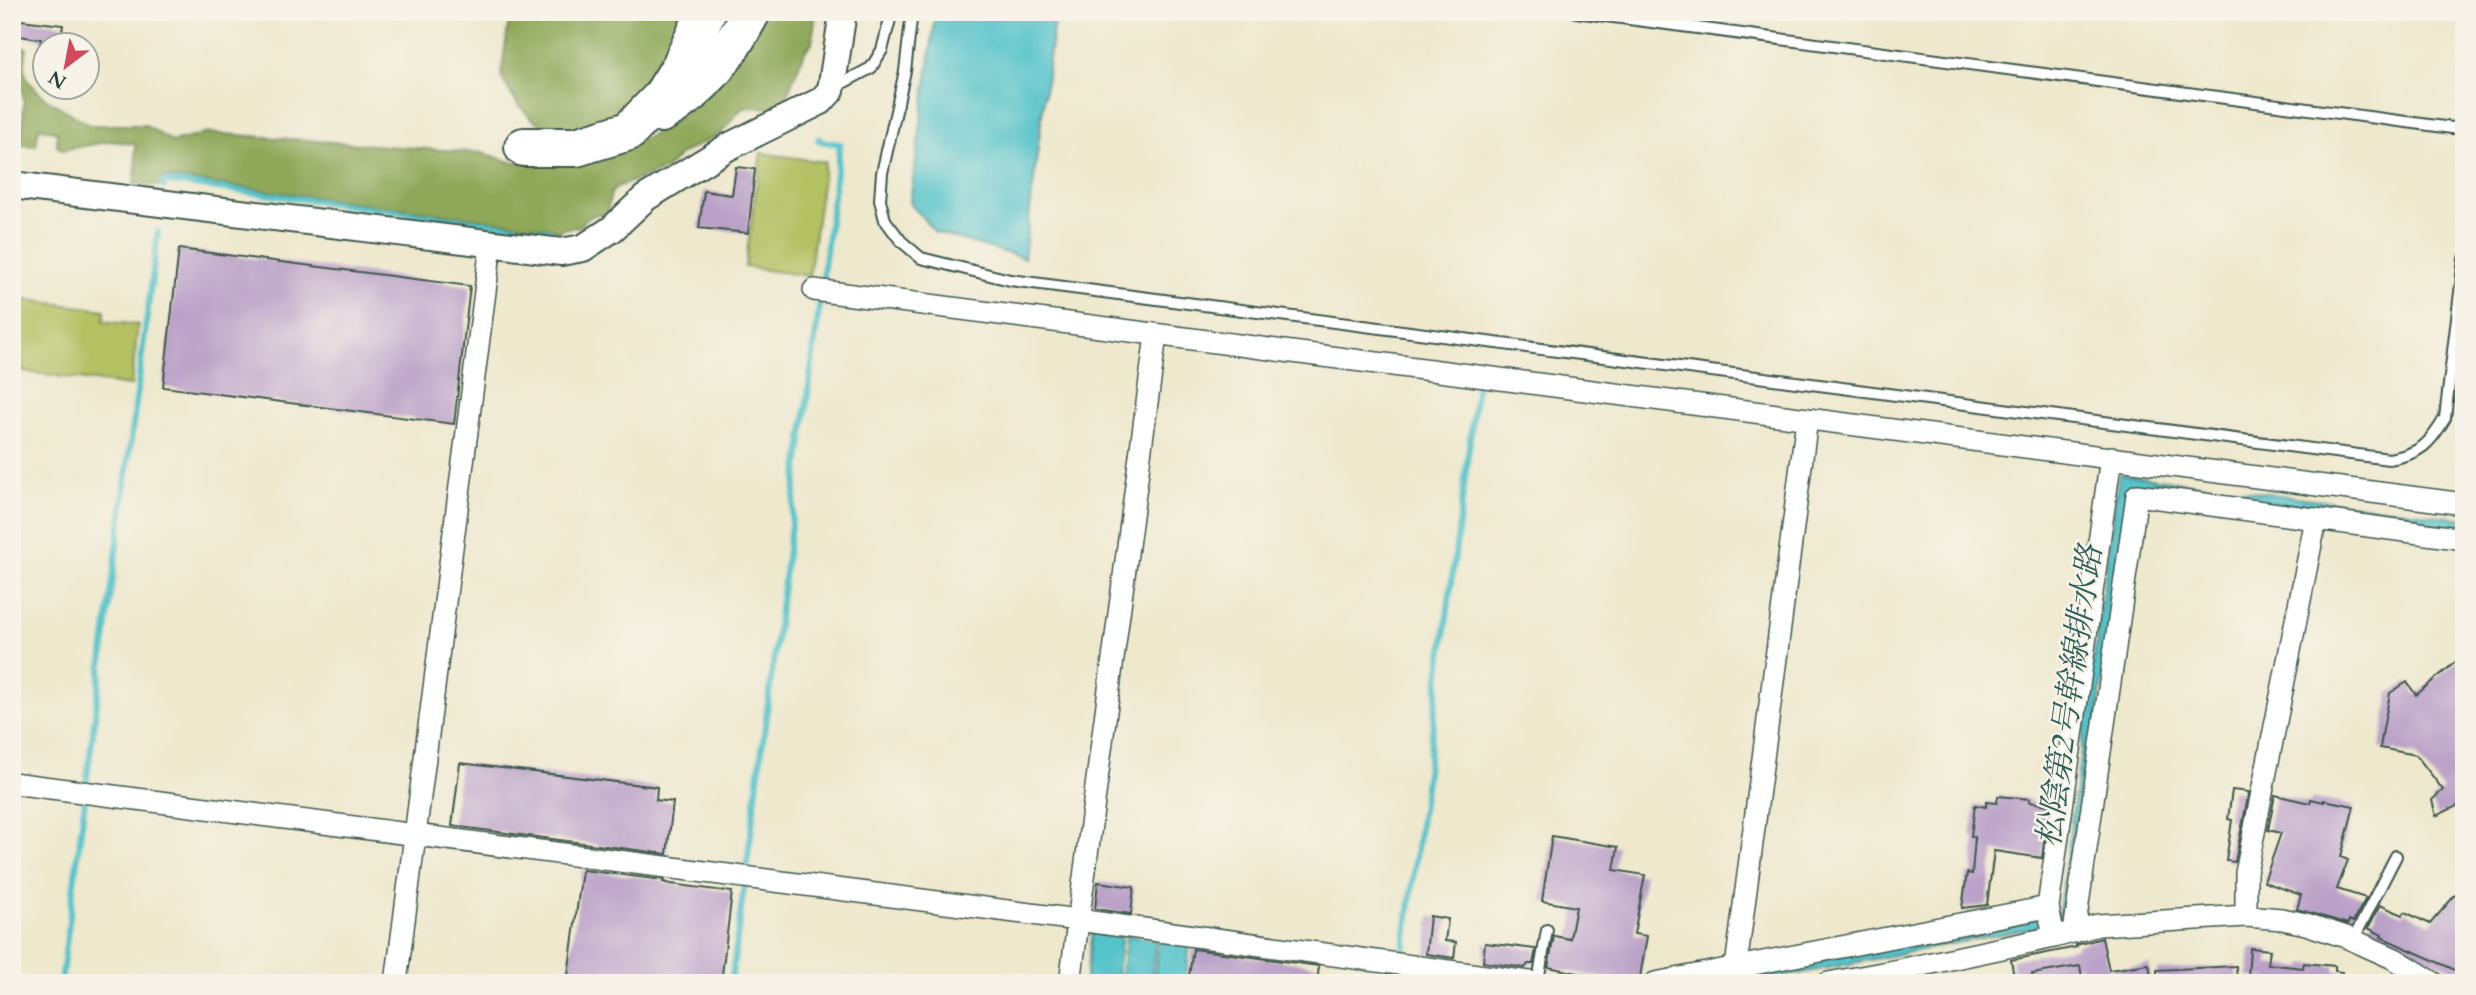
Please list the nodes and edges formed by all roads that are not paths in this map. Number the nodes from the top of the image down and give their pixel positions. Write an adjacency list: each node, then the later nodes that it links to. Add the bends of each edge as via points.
1 (706, 12): 9 (highway, via 661,98)
2 (751, 12): 9 (highway, via 708,78 677,104)
3 (843, 12): 7 (street)
4 (892, 12): 7 (lane, via 882,50 871,68)
5 (912, 12): 13 (lane, via 905,71 882,173 880,200 885,220 921,258 1010,280 2389,459 2423,448 2445,418)
6 (1576, 12): 8 (lane, via 2452,128)
7 (831, 90): 12 (street, via 821,101 728,147 645,198 583,248 561,253)
8 (2464, 126)
9 (629, 131): 10 (highway, via 576,147)
10 (524, 147)
11 (12, 185): 12 (street)
12 (491, 245): 22 (street)
13 (2464, 259)
14 (814, 290): 15 (street)
15 (1156, 335): 16 (street); 25 (street)
16 (1807, 419): 17 (street); 29 (street)
17 (2111, 457): 18 (street); 26 (street)
18 (2464, 503)
19 (2316, 519): 20 (street); 24 (street, via 2246,873); 26 (street, via 2137,495)
20 (2464, 540)
21 (12, 783): 22 (street)
22 (416, 837): 25 (street); 31 (street)
23 (2396, 856): 28 (lane)
24 (2246, 916): 26 (street, via 2098,925); 28 (street, via 2306,924)
25 (1078, 920): 30 (street); 32 (street)
26 (2055, 923): 29 (street); 34 (street)
27 (1547, 930): 30 (lane)
28 (2353, 940): 35 (street)
29 (1737, 974): 33 (street)
30 (1537, 982)
31 (396, 983)
32 (1070, 983)
33 (1655, 983)
34 (1828, 983)
35 (2434, 983)

